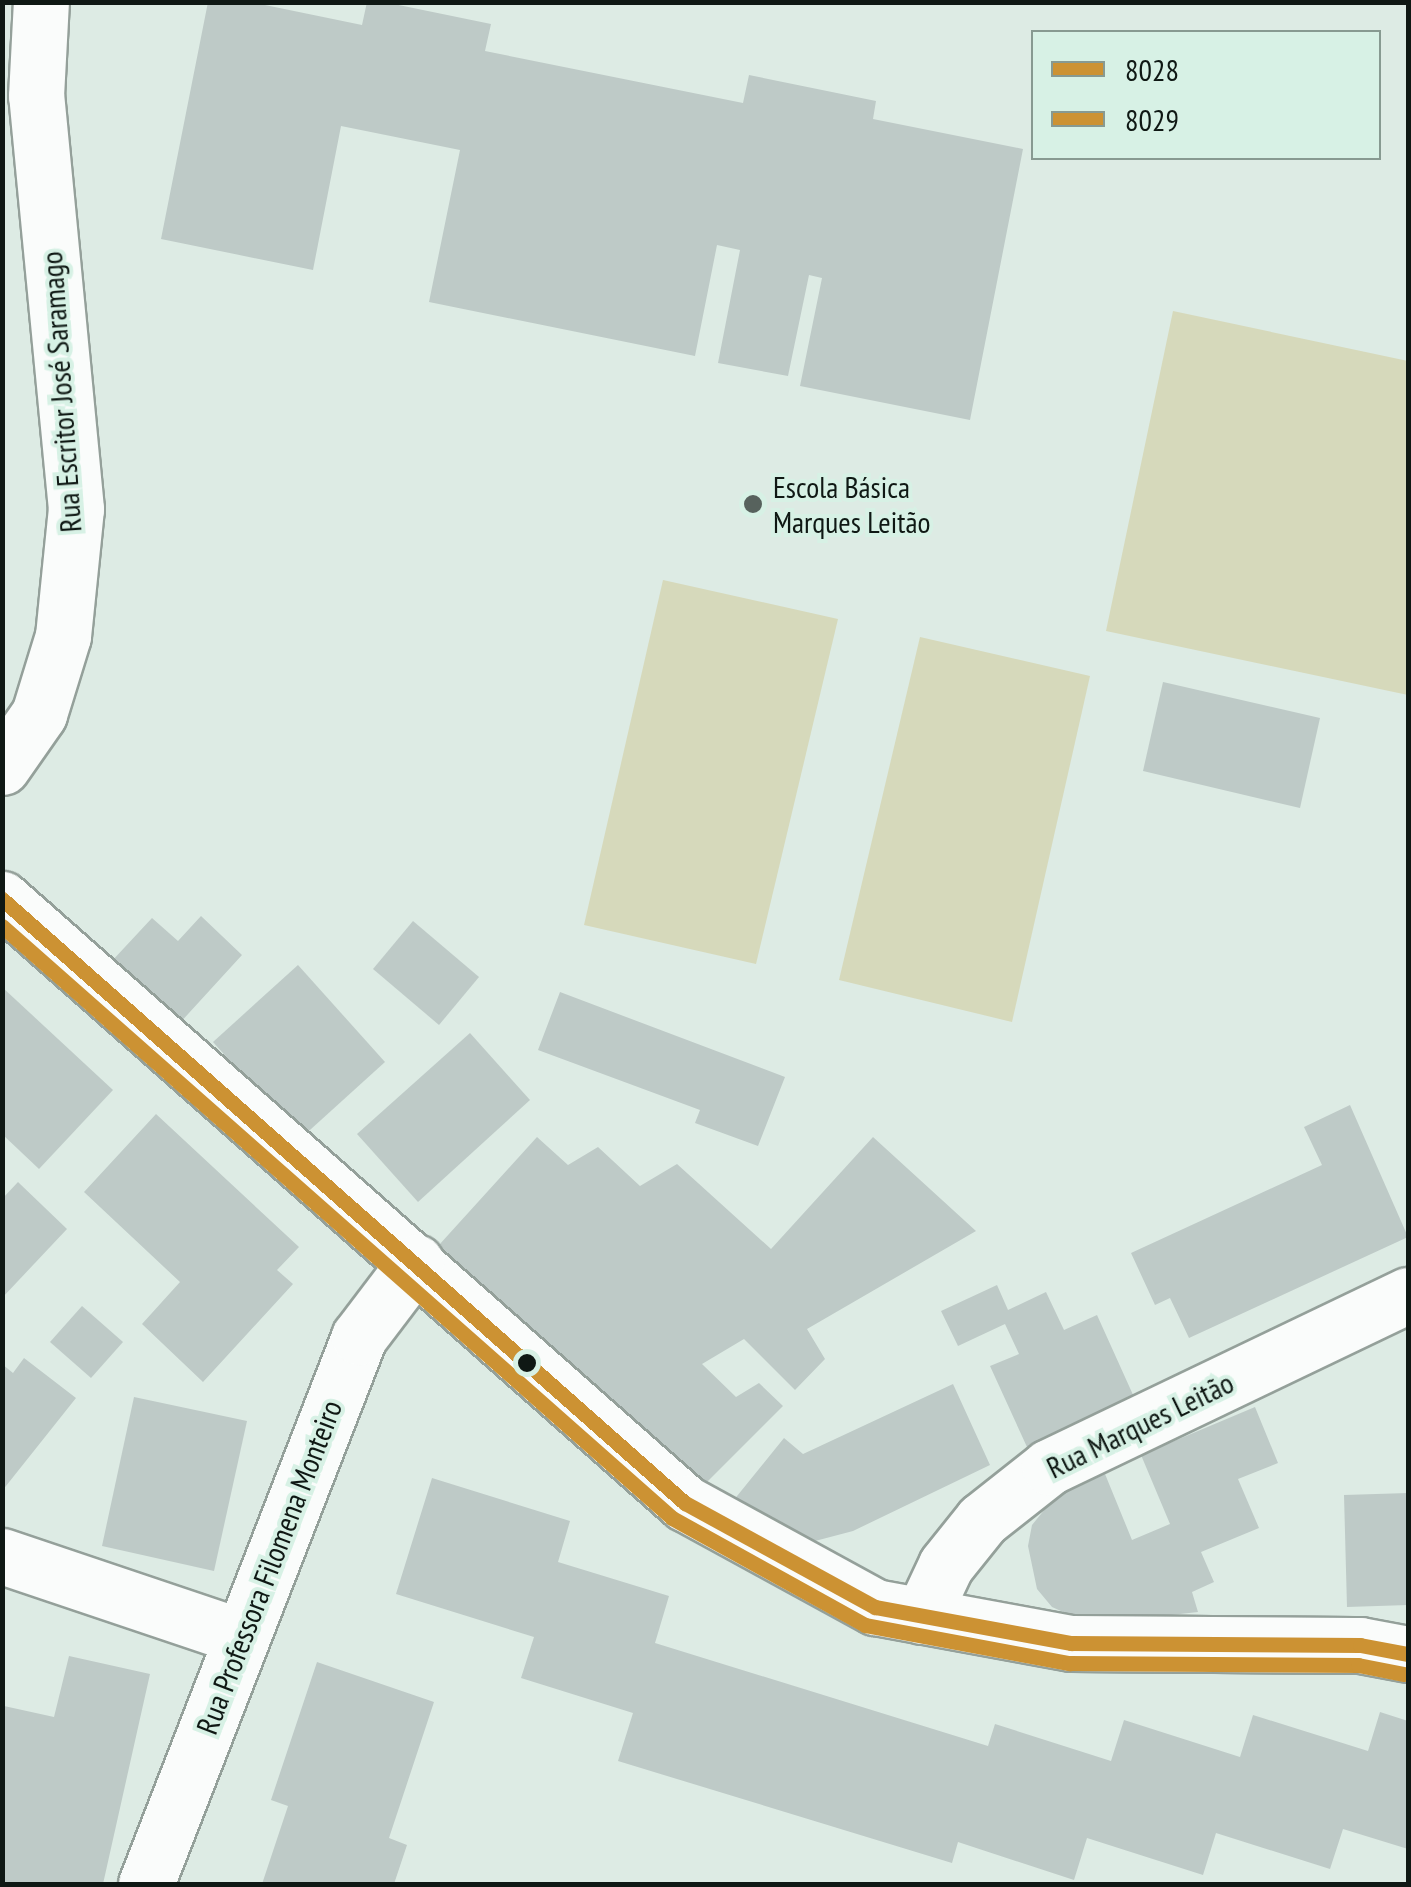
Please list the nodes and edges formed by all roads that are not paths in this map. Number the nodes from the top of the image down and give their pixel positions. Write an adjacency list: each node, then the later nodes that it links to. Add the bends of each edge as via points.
1 (41, 2): 2 (street, Rua Escritor José Saramago)
2 (20, 79): 3 (street, Rua Escritor José Saramago, via 76,509 62,636 39,714)
3 (2, 767)
4 (2, 899): 5 (street)
5 (416, 1262): 8 (street, via 685,1503 875,1607); 9 (street, Rua Professora Filomena Monteiro, via 359,1336)
6 (1408, 1295): 8 (street, Rua Marques Leitão, via 1048,1467 982,1520 946,1565)
7 (2, 1556): 9 (street)
8 (922, 1616): 10 (street, via 1071,1643 1360,1644)
9 (242, 1637): 11 (street, Rua Professora Filomena Monteiro)
10 (1408, 1654)
11 (146, 1884)

